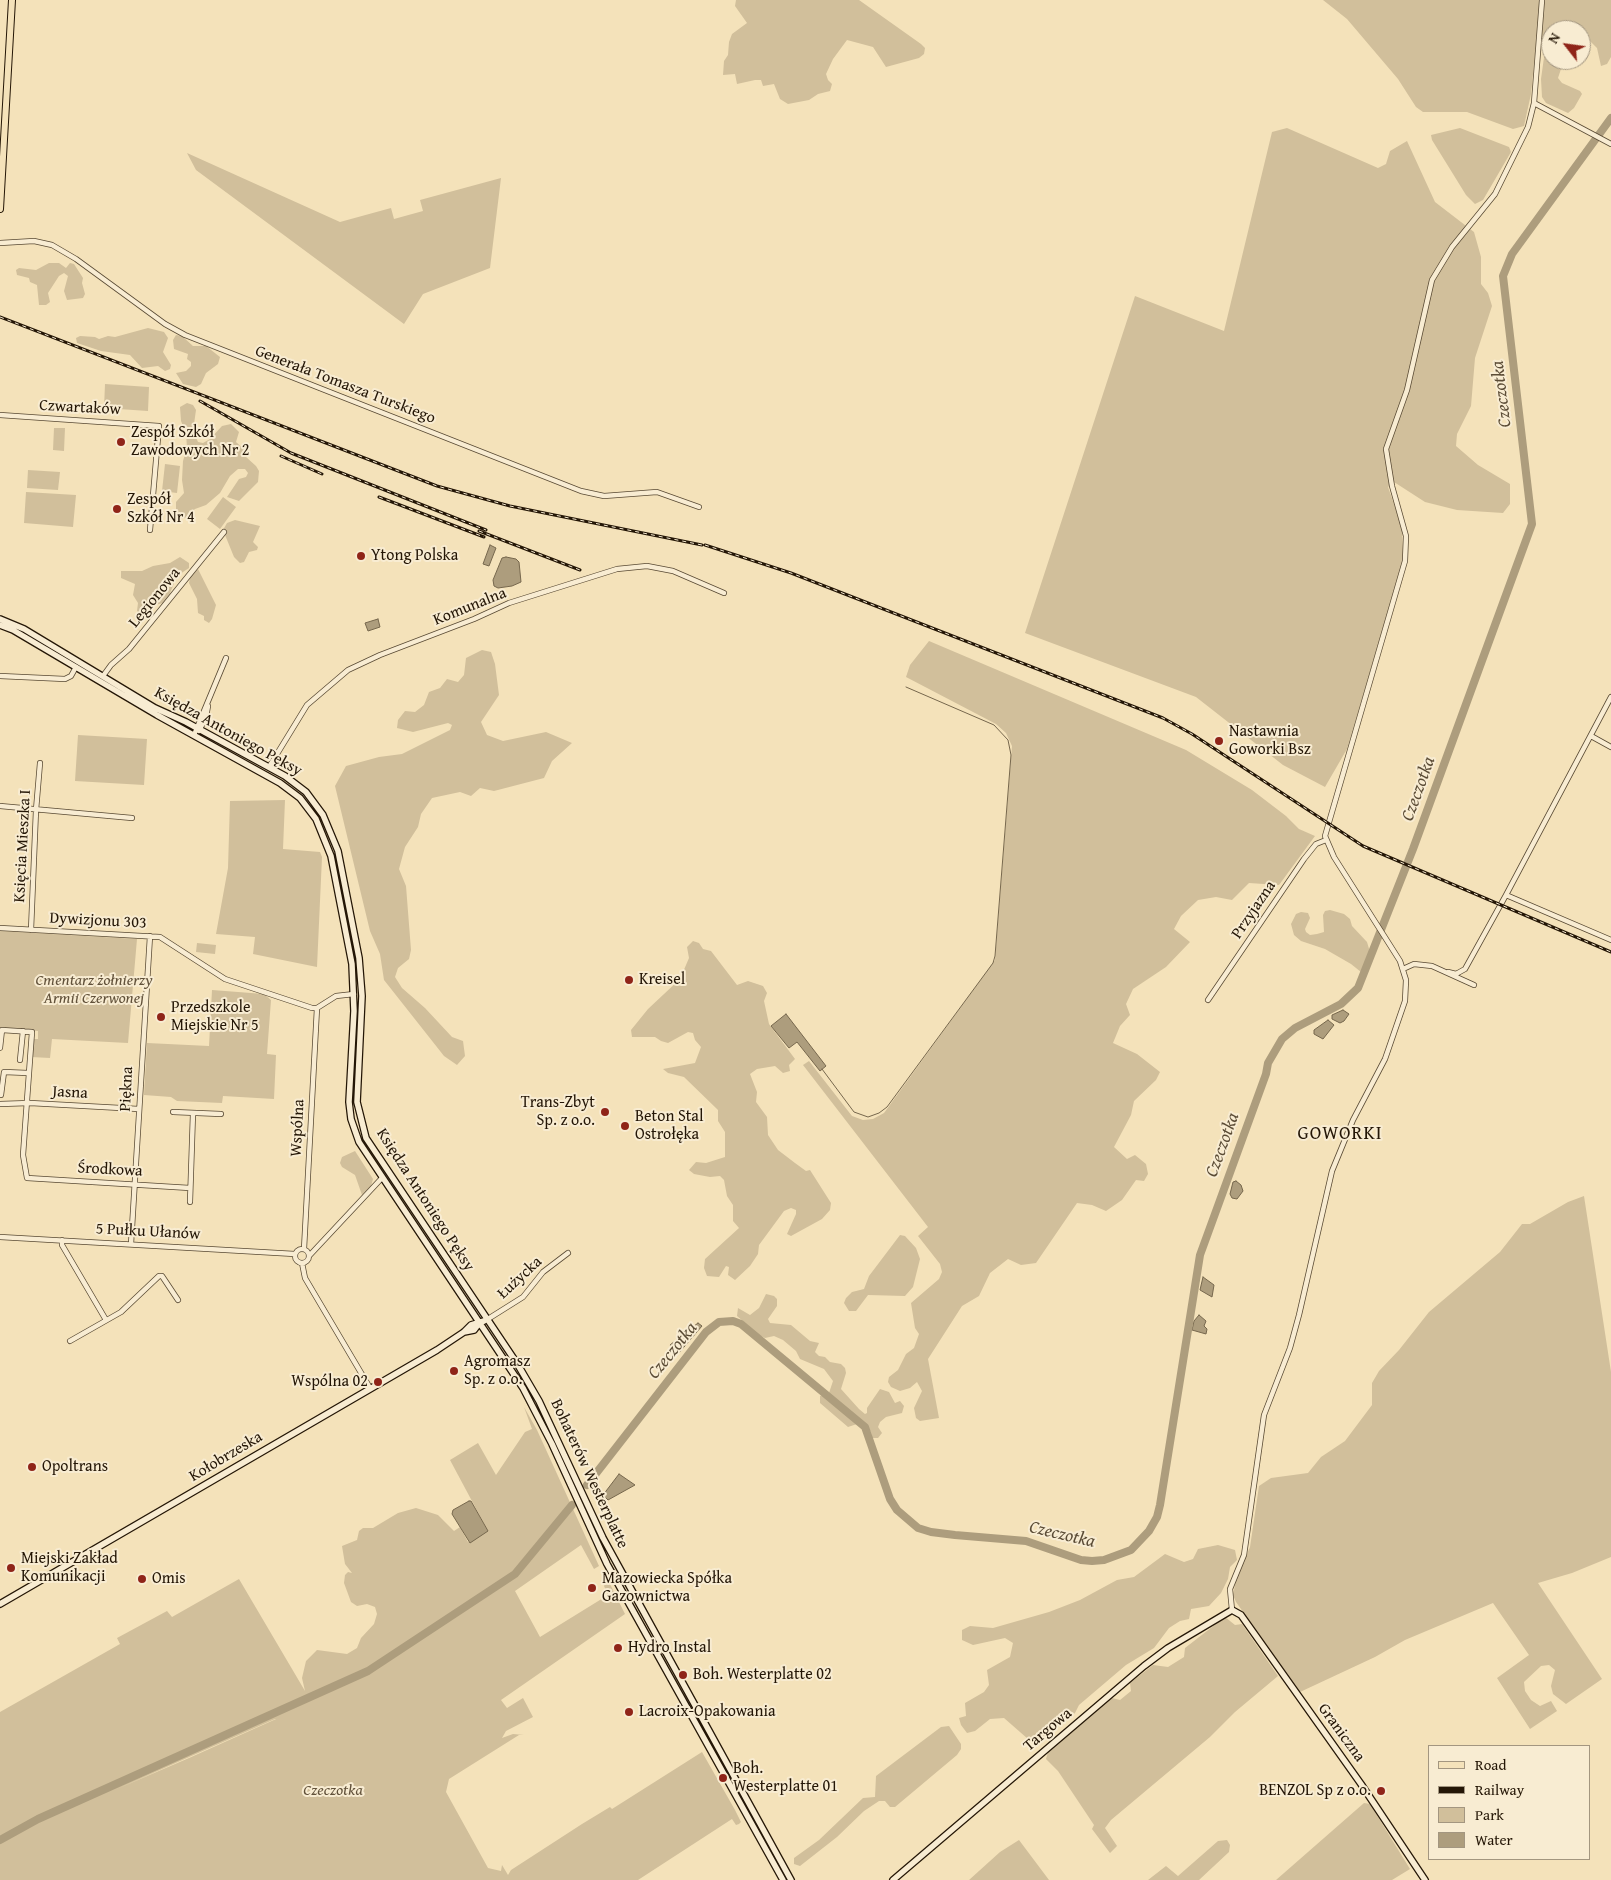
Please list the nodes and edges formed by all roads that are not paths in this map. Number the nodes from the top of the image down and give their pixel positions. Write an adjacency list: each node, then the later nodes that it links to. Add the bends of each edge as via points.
1 (12, 0): 5 (main road)
2 (1542, 0): 3 (street)
3 (1534, 103): 4 (street); 28 (street, via 1528,127 1505,176 1495,194 1452,247 1432,280 1427,296 1407,390 1386,449 1406,536 1405,561 1326,828)
4 (1611, 144)
5 (0, 209)
6 (0, 243): 8 (street, Generała Tomasza Turskiego, via 34,241 52,245 185,335 581,491 604,496 657,492)
7 (0, 415): 9 (street, Czwartaków, via 159,426)
8 (699, 508)
9 (150, 530)
10 (224, 532): 17 (street, Legionowa, via 129,650)
11 (724, 593): 24 (street, Komunalna, via 673,571 647,566 618,569 509,603 348,670 307,705)
12 (0, 619): 17 (main road, Księdza Antoniego Pęksy, via 15,624)
13 (0, 625): 15 (main road, Księdza Antoniego Pęksy)
14 (226, 658): 19 (street)
15 (76, 667): 16 (street, via 71,676 64,679); 20 (main road, Księdza Antoniego Pęksy)
16 (0, 676)
17 (103, 676): 19 (main road, Księdza Antoniego Pęksy, via 156,708)
18 (1611, 697): 21 (street)
19 (198, 728): 20 (street); 24 (main road, Księdza Antoniego Pęksy)
20 (194, 735): 37 (main road, Księdza Antoniego Pęksy, via 285,786 300,798 316,819 331,856)
21 (1591, 736): 22 (street); 29 (street)
22 (1611, 747)
23 (40, 763): 26 (street, Księcia Mieszka I)
24 (270, 767): 64 (main road, Księdza Antoniego Pęksy, via 294,782 314,802 327,822 338,851 361,973 357,1093 364,1133 373,1152)
25 (0, 806): 26 (street)
26 (36, 810): 27 (street); 31 (street, Księcia Mieszka I)
27 (132, 818)
28 (1326, 840): 34 (street); 38 (street, Przyjazna, via 1316,844 1304,859)
29 (1506, 896): 33 (street); 35 (street, via 1465,969 1456,974)
30 (0, 928): 31 (street, Dywizjonu 303)
31 (31, 930): 32 (street, Dywizjonu 303)
32 (150, 936): 39 (street, Dywizjonu 303, via 160,937 225,979); 47 (street, Piękna)
33 (1611, 940)
34 (1403, 969): 35 (street, via 1423,964); 70 (street, via 1407,984 1405,1001 1385,1059 1353,1120 1332,1171 1300,1315 1264,1415 1244,1555 1230,1589)
35 (1448, 972): 36 (street)
36 (1474, 984)
37 (354, 994): 39 (street, via 336,996); 51 (main road, Księdza Antoniego Pęksy, via 350,1108 359,1142)
38 (1208, 1000)
39 (317, 1008): 58 (street, Wspólna)
40 (22, 1031): 41 (street, via 2,1030); 42 (street); 43 (street, via 32,1032)
41 (0, 1048)
42 (20, 1060)
43 (28, 1073): 44 (street, via 4,1072); 46 (street)
44 (1, 1095)
45 (0, 1104): 46 (street, Jasna)
46 (25, 1105): 47 (street, Jasna); 52 (street, Środkowa, via 23,1155 27,1178)
47 (139, 1109): 52 (street, Piękna)
48 (173, 1112): 49 (street)
49 (193, 1112): 50 (street); 53 (street)
50 (220, 1114)
51 (381, 1179): 61 (street); 66 (main road, Księdza Antoniego Pęksy)
52 (135, 1184): 53 (street, Środkowa); 57 (street, Piękna)
53 (190, 1188): 54 (street)
54 (190, 1202)
55 (0, 1237): 56 (street, 5 Pułku Ułanów)
56 (62, 1240): 57 (street, 5 Pułku Ułanów); 65 (street)
57 (131, 1244): 60 (street, 5 Pułku Ułanów)
58 (304, 1249): 60 (street); 61 (street)
59 (568, 1253): 64 (street, Łużycka, via 543,1272 523,1297)
60 (295, 1254): 62 (street, via 296,1261)
61 (309, 1256): 62 (street)
62 (302, 1263): 68 (street, via 305,1278)
63 (178, 1300): 65 (street, via 160,1276 124,1309)
64 (488, 1319): 66 (main road, Kołobrzeska); 72 (main road, Bohaterów Westerplatte, via 539,1401 614,1560)
65 (106, 1320): 67 (street)
66 (480, 1322): 68 (main road, Kołobrzeska); 71 (main road, Bohaterów Westerplatte, via 534,1407 606,1564)
67 (70, 1341)
68 (370, 1388): 69 (main road, Kołobrzeska)
69 (0, 1604)
70 (1230, 1610): 73 (main road, Targowa, via 1144,1666); 74 (main road, Graniczna, via 1241,1615)
71 (783, 1880)
72 (791, 1880)
73 (893, 1880)
74 (1425, 1880)

